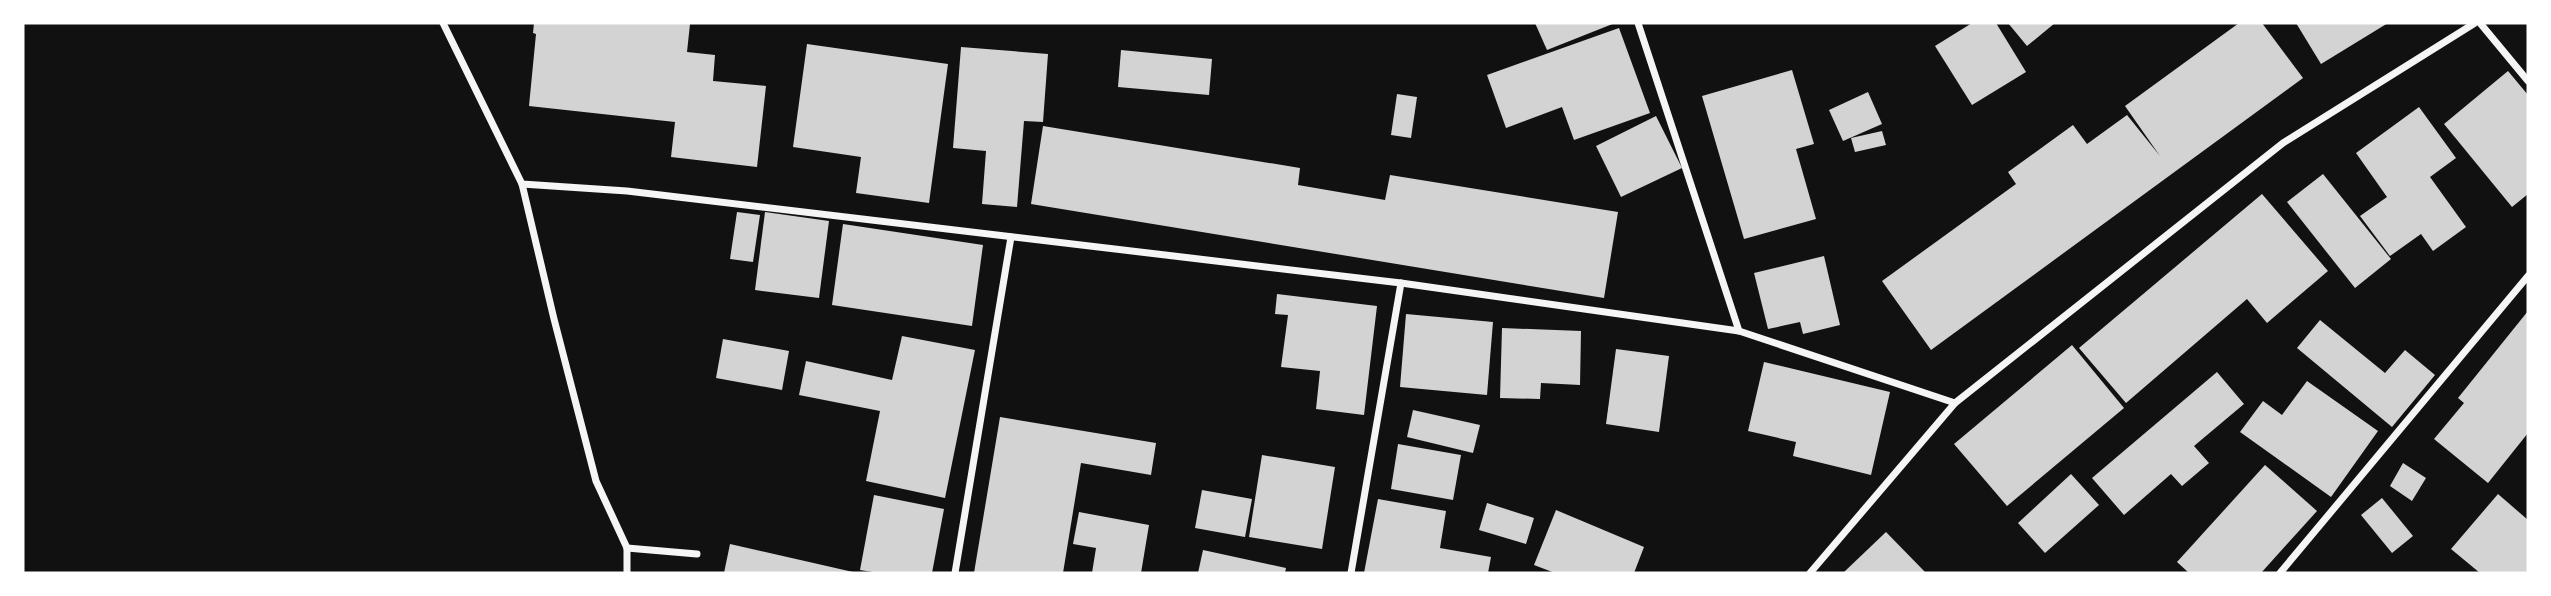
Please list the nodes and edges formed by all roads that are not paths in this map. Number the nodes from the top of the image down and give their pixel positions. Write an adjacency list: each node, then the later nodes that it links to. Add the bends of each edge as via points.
1 (443, 23): 5 (street)
2 (1638, 23): 9 (street)
3 (2478, 23): 4 (street); 10 (street, via 2283,143)
4 (2528, 81)
5 (522, 184): 6 (street, via 627,191); 11 (street, via 596,481)
6 (1011, 237): 8 (street); 14 (street)
7 (2528, 276): 17 (street)
8 (1401, 283): 9 (street); 15 (street)
9 (1739, 331): 10 (street)
10 (1955, 403): 16 (street)
11 (627, 548): 12 (street); 13 (street)
12 (697, 554)
13 (627, 573)
14 (955, 573)
15 (1351, 573)
16 (1810, 573)
17 (2280, 573)

